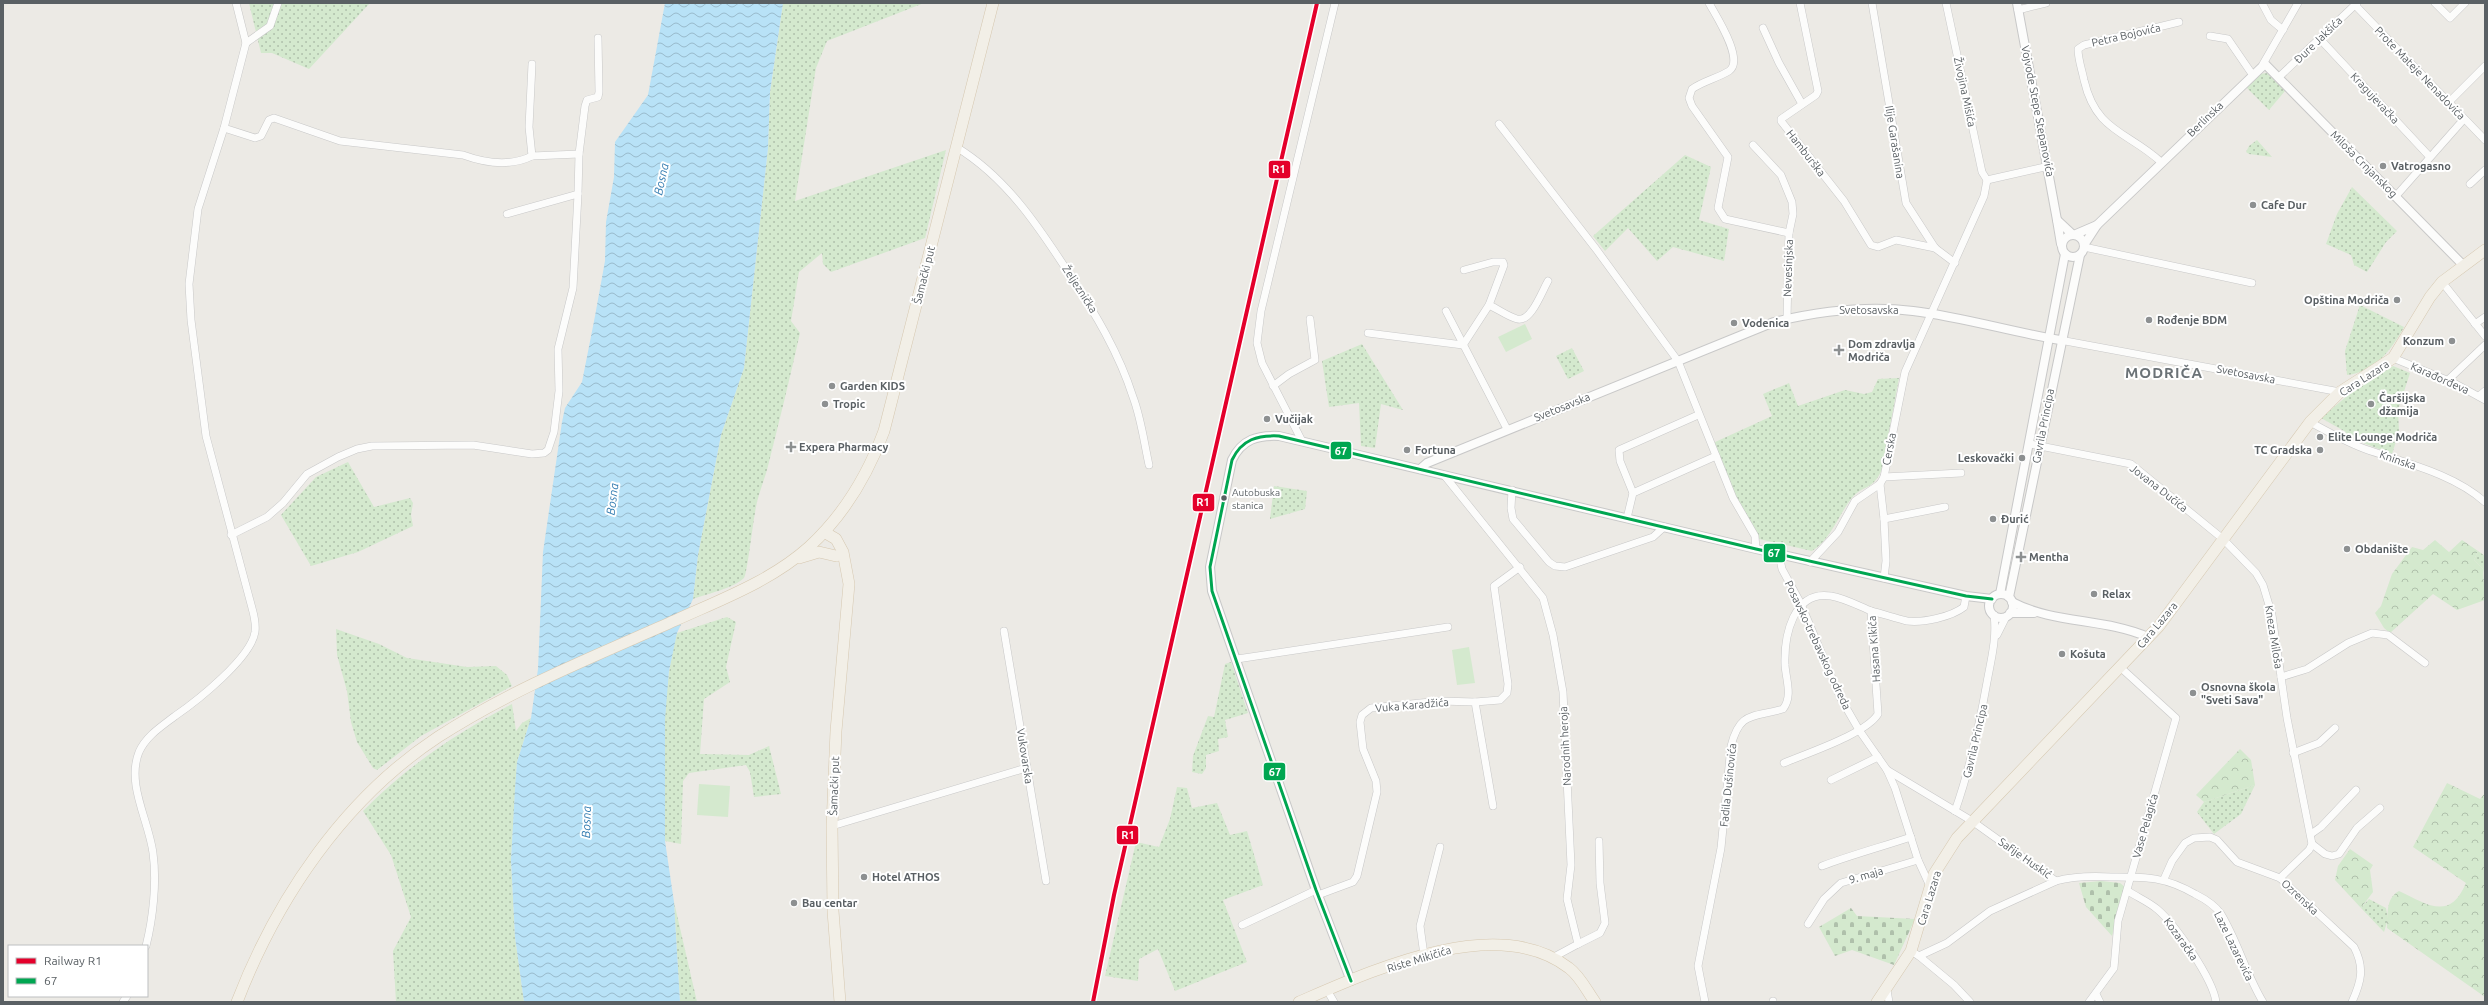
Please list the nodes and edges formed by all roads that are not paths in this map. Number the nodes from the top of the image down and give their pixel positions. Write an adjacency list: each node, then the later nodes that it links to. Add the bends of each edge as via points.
1 (236, 3): 22 (street)
2 (278, 3): 22 (street, via 270,26)
3 (994, 3): 35 (main road, Šamački put)
4 (1335, 3): 79 (street, via 1260,311 1256,343)
5 (1709, 3): 49 (street, Nevesinjska, via 1734,53 1734,63 1730,70 1692,89 1689,98 1728,156 1718,208 1725,219)
6 (1800, 3): 29 (street, Hamburška, via 1818,91)
7 (1872, 3): 53 (street, Ilije Garašanina, via 1906,203)
8 (1946, 3): 42 (street, Živojina Mišića, via 1982,172)
9 (2046, 3): 15 (street)
10 (2262, 3): 18 (street, via 2271,20)
11 (2298, 3): 18 (street, Berlinska)
12 (2435, 3): 13 (street, via 2450,18)
13 (2465, 3)
14 (2356, 4): 21 (street, Đure Jakšića); 28 (street, Prote Mateje Nenadovića)
15 (2017, 6): 40 (street, Vojvode Stepe Stepanovića)
16 (2180, 22): 39 (street, Petra Bojovića, via 2084,45 2078,49 2088,97 2093,107 2118,132)
17 (1763, 28): 29 (street)
18 (2283, 30): 24 (street, Berlinska)
19 (2210, 36): 26 (street, via 2228,39)
20 (598, 38): 36 (street, via 599,92 598,97 587,100 585,106)
21 (2320, 39): 27 (street, Đure Jakšića); 38 (street, Kragujevačka)
22 (246, 43): 32 (street)
23 (532, 64): 37 (street, via 529,128)
24 (2263, 64): 26 (street, Berlinska); 27 (street, Miloša Crnjanskog, via 2268,65)
25 (2485, 66): 28 (street)
26 (2252, 74): 39 (street, Berlinska)
27 (2279, 77): 45 (street, Miloša Crnjanskog)
28 (2449, 102): 30 (street, Prote Mateje Nenadovića)
29 (1802, 104): 53 (street, Hamburška, via 1780,119 1844,201 1871,245 1878,247 1896,240)
30 (2464, 119): 33 (street, Prote Mateje Nenadovića); 38 (street)
31 (1499, 124): 77 (street)
32 (224, 128): 37 (street, via 255,138 261,136 269,120 274,118 340,141 463,155 498,164 524,160); 104 (street, via 198,209 189,284 191,320 206,436)
33 (2485, 140)
34 (1753, 145): 49 (street, via 1786,182 1794,214)
35 (956, 147): 90 (street, Željeznička, via 974,158 1020,203 1100,320 1134,397); 103 (main road, Šamački put, via 884,430 861,483)
36 (579, 154): 37 (street); 44 (street)
37 (532, 156)
38 (2430, 156): 45 (street)
39 (2161, 162): 48 (street, Berlinska)
40 (2049, 166): 42 (street); 47 (street, Vojvode Stepe Stepanovića)
41 (2485, 170): 43 (street)
42 (1987, 180): 57 (street, via 1984,196)
43 (2470, 184)
44 (578, 194): 46 (street); 104 (street, via 573,288 558,349 558,391 554,432 548,450 532,454 473,445 372,446 357,449 307,474 267,518)
45 (2396, 196): 58 (street, Miloša Crnjanskog)
46 (507, 214)
47 (2057, 220): 50 (street); 51 (street, Vojvode Stepe Stepanovića)
48 (2097, 225): 50 (street, Berlinska); 52 (street, Berlinska)
49 (1789, 233): 68 (street, Nevesinjska)
50 (2074, 234): 51 (street, via 2065,237); 52 (street, via 2082,238)
51 (2061, 244): 55 (street)
52 (2084, 246): 56 (street); 62 (street)
53 (1936, 248): 57 (street, Ilije Garašanina)
54 (2485, 250): 58 (main road, Cara Lazara)
55 (2065, 254): 56 (street, via 2072,257); 72 (street, Gavrila Principa)
56 (2080, 255): 73 (street, Gavrila Principa)
57 (1955, 263): 65 (street)
58 (2464, 266): 61 (main road, Cara Lazara)
59 (1464, 270): 63 (street, via 1493,262 1503,262)
60 (1548, 281): 63 (street, via 1529,316 1523,320)
61 (2442, 282): 69 (street); 76 (main road, Cara Lazara)
62 (2252, 283)
63 (1489, 305): 74 (street)
64 (1446, 311): 74 (street)
65 (1933, 314): 68 (street, Svetosavska, via 1896,309 1864,309 1835,310); 72 (street, Svetosavska); 94 (street, Cerska, via 1905,372)
66 (2485, 317): 69 (street)
67 (1310, 319): 79 (street, via 1315,360)
68 (1787, 319): 77 (street, Svetosavska)
69 (2475, 324): 71 (street)
70 (1368, 334): 74 (street)
71 (2485, 336)
72 (2050, 338): 73 (street, Svetosavska); 87 (street, Gavrila Principa)
73 (2060, 340): 81 (street, Svetosavska); 88 (street, Gavrila Principa)
74 (1462, 345): 85 (street)
75 (2485, 345): 78 (street)
76 (2393, 358): 78 (street, Karađorđeva); 81 (main road, Cara Lazara)
77 (1678, 360): 83 (street); 85 (street, Svetosavska)
78 (2448, 380): 82 (street, Karađorđeva)
79 (1273, 386): 86 (street)
80 (2485, 391): 82 (street)
81 (2340, 392): 84 (main road, Cara Lazara)
82 (2482, 398)
83 (1698, 415): 89 (street); 97 (street, via 1619,450 1620,461)
84 (2310, 422): 98 (street, Kninska, via 2363,448 2442,476 2470,490); 105 (main road, Cara Lazara)
85 (1507, 429): 91 (street, Svetosavska)
86 (1302, 441): 91 (street); 128 (street, via 1279,436 1256,437 1236,452 1210,567 1210,579)
87 (2030, 444): 88 (street, Jovana Dučića); 114 (street, Gavrila Principa)
88 (2039, 447): 105 (street, Jovana Dučića, via 2131,464); 117 (street, Gavrila Principa)
89 (1716, 456): 97 (street); 106 (street, via 1733,498 1755,536)
90 (1149, 465)
91 (1420, 468): 93 (street)
92 (1961, 473): 94 (street)
93 (1444, 475): 96 (street); 111 (street, Narodnih heroja)
94 (1884, 477): 95 (street, Cerska)
95 (1880, 484): 101 (street); 110 (street, Cerska, via 1855,501 1838,532)
96 (1512, 490): 100 (street); 102 (street, via 1513,519 1555,566 1565,567 1653,537)
97 (1633, 493): 100 (street)
98 (2485, 502)
99 (1945, 507): 101 (street)
100 (1627, 518): 102 (street)
101 (1884, 519): 113 (street)
102 (1664, 527): 106 (street)
103 (824, 532): 108 (main road, via 826,545); 109 (main road); 112 (main road, Šamački put, via 831,535 839,544)
104 (231, 534): 165 (street, via 252,608 255,632 253,639 217,683 153,733 139,752 136,766 137,789 153,853 154,882)
105 (2223, 539): 126 (main road, Cara Lazara); 131 (street, Kneza Miloša, via 2256,573 2263,585 2272,615)
106 (1756, 549): 107 (street)
107 (1779, 554): 110 (street); 118 (street, Posavsko-trebavskog odreda, via 1782,569)
108 (836, 556): 109 (main road, via 819,552); 112 (main road)
109 (791, 561): 173 (main road, via 753,585 530,686 473,716 402,764 374,788 316,856 275,920)
110 (1810, 562): 113 (street)
111 (1520, 567): 132 (street, via 1494,586 1508,684 1507,693 1500,700); 164 (street, Narodnih heroja, via 1543,598 1553,635 1563,692 1571,865 1568,899)
112 (848, 571): 146 (main road, Šamački put, via 849,595 836,731)
113 (1884, 578): 115 (street)
114 (2000, 594): 116 (street); 117 (street)
115 (1966, 596): 116 (street); 119 (street); 120 (street, via 1964,607 1957,612 1927,619 1909,621)
116 (1992, 598): 119 (street)
117 (2010, 599): 121 (street); 123 (street)
118 (1801, 604): 120 (street, Hasana Kikića, via 1818,596 1831,596); 134 (street, Posavsko-trebavskog odreda, via 1840,697); 178 (street, Fadila Dušinovića, via 1790,624 1787,641 1785,664 1789,686 1786,705 1783,709 1743,720 1735,730 1731,746 1721,848 1698,966)
119 (1990, 607): 122 (street)
120 (1871, 611): 134 (street, Hasana Kikića, via 1878,714)
121 (2041, 613): 123 (street); 126 (street, via 2125,629)
122 (1994, 615): 123 (street); 127 (street, Gavrila Principa)
123 (2008, 615): 127 (street, Gavrila Principa)
124 (1448, 627): 128 (street)
125 (1004, 631): 138 (street, Vukovarska)
126 (2148, 637): 130 (main road, Cara Lazara)
127 (1993, 647): 144 (street, Gavrila Principa, via 1969,771)
128 (1237, 659): 161 (street)
129 (2425, 663): 131 (street, via 2388,635 2372,633 2348,643 2307,669)
130 (2120, 667): 145 (main road, Cara Lazara); 154 (street, Vase Pelagića, via 2176,718)
131 (2281, 677): 135 (street, Kneza Miloša)
132 (1475, 702): 142 (street); 161 (street, Vuka Karadžića, via 1440,701 1379,707 1371,708 1362,715 1360,722 1363,749 1378,792 1359,869 1353,882)
133 (2335, 728): 135 (street, via 2320,743)
134 (1859, 730): 136 (street, Posavsko-trebavskog odreda); 137 (street)
135 (2294, 753): 147 (street, Kneza Miloša)
136 (1878, 757): 139 (street, Posavsko-trebavskog odreda); 140 (street)
137 (1784, 763)
138 (1026, 768): 146 (street); 157 (street, Vukovarska)
139 (1887, 770): 144 (street, Safije Huskić); 148 (street, Posavsko-trebavskog odreda)
140 (1831, 780)
141 (2356, 790): 147 (street, via 2321,827)
142 (1493, 806)
143 (2380, 808): 150 (street, via 2357,828 2339,854 2325,854)
144 (1955, 811): 145 (street, Safije Huskić)
145 (1972, 821): 158 (street, Safije Huskić); 159 (main road, Cara Lazara, via 1942,860)
146 (832, 826): 174 (main road, Šamački put, via 833,918)
147 (2310, 834): 150 (street, Kneza Miloša)
148 (1911, 837): 152 (street, Posavsko-trebavskog odreda); 153 (street)
149 (1599, 841): 164 (street, via 1600,883 1606,923 1600,933)
150 (2312, 844): 155 (street)
151 (1440, 847): 167 (street, via 1420,926)
152 (1918, 860): 159 (street, Posavsko-trebavskog odreda); 162 (street, 9. maja, via 1841,883 1824,899)
153 (1822, 866)
154 (2131, 877): 156 (street, Laze Lazarevića); 158 (street, Safije Huskić, via 2086,876); 160 (street, Vase Pelagića)
155 (2280, 878): 156 (street, Ozrenska, via 2237,862 2217,840 2203,837 2194,838 2179,850); 186 (street, Ozrenska, via 2354,947 2359,957 2362,976)
156 (2164, 879): 185 (street, Laze Lazarevića, via 2204,899 2220,914 2250,981)
157 (1046, 881)
158 (2056, 881): 166 (street, via 1990,911 1947,943)
159 (1930, 886): 166 (main road, Cara Lazara)
160 (2128, 891): 172 (street, Vase Pelagića, via 2116,932 2114,968); 184 (street, Kozaračka, via 2155,907 2167,918 2205,972)
161 (1317, 893): 163 (street, Vuka Karadžića); 169 (street)
162 (1808, 924)
163 (1242, 925)
164 (1578, 944): 168 (street)
165 (146, 945)
166 (1915, 953): 171 (main road, Cara Lazara); 181 (street, via 1954,985)
167 (1424, 955): 168 (main road, Riste Mikičića, via 1472,945 1516,947); 169 (main road, Riste Mikičića)
168 (1552, 958): 177 (main road, Riste Mikičića, via 1571,969)
169 (1351, 981): 170 (main road, Riste Mikičića)
170 (1327, 990): 175 (main road, Riste Mikičića); 176 (street)
171 (1887, 990): 179 (main road, Cara Lazara); 180 (street)
172 (2096, 994): 182 (street, Vase Pelagića); 183 (street)
173 (237, 1002)
174 (840, 1002)
175 (1299, 1002)
176 (1334, 1002)
177 (1595, 1002)
178 (1705, 1002)
179 (1877, 1002)
180 (1889, 1002)
181 (1970, 1002)
182 (2089, 1002)
183 (2100, 1002)
184 (2216, 1002)
185 (2263, 1002)
186 (2352, 1002)

